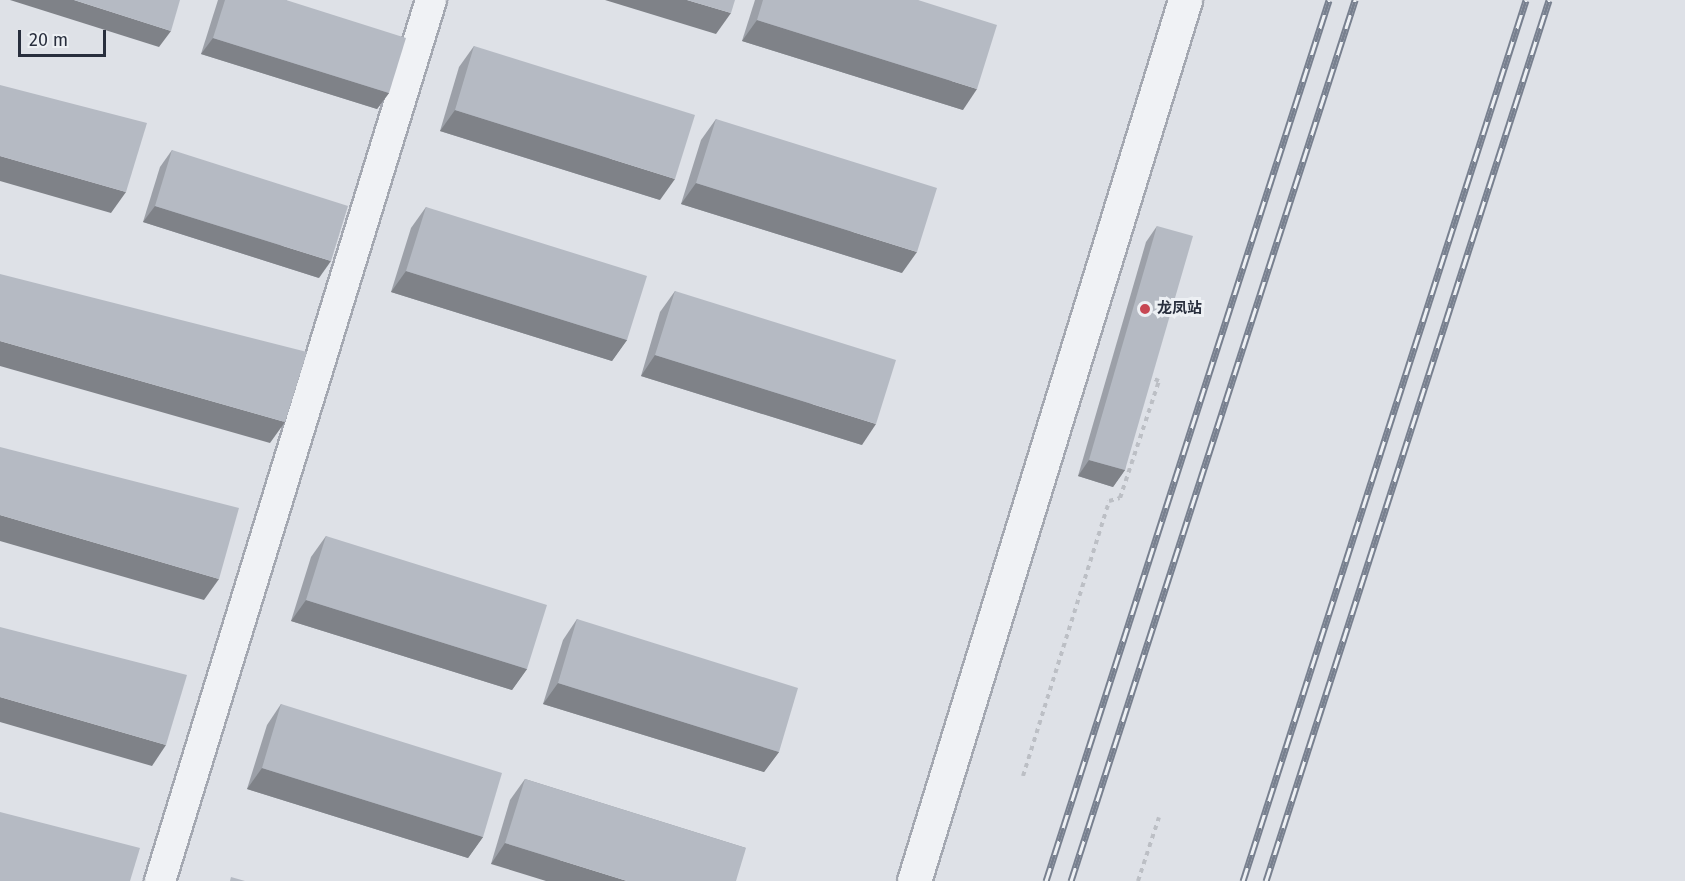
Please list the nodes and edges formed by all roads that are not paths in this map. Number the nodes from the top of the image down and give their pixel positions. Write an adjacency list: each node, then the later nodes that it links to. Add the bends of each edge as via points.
1 (431, 0): 3 (street)
2 (1185, 0): 4 (street)
3 (160, 881)
4 (914, 881)

